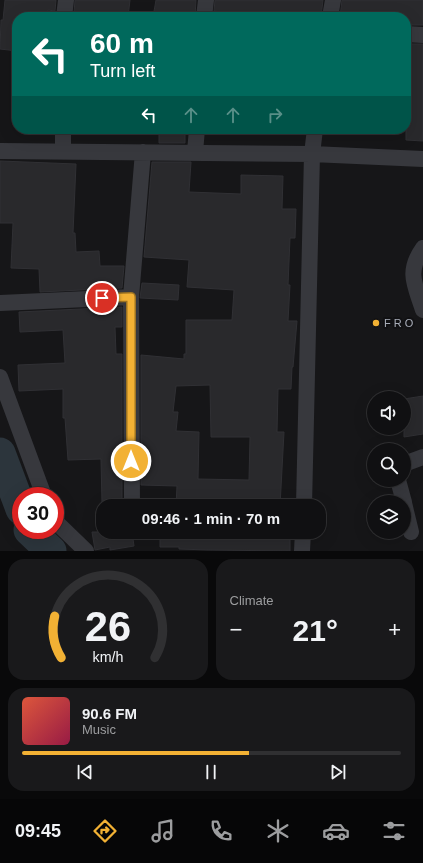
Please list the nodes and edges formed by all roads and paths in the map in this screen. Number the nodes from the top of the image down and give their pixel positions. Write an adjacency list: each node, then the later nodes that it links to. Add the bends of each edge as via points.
1 (66, 0): 4 (street)
2 (206, 0): 5 (street)
3 (333, 0): 6 (street)
4 (65, 12)
5 (207, 12)
6 (331, 12)
7 (411, 34): 8 (street)
8 (423, 35)
9 (63, 134): 13 (street)
10 (196, 134): 15 (street)
11 (315, 134): 16 (street)
12 (0, 151): 13 (street)
13 (63, 151): 14 (street)
14 (143, 152): 15 (street); 19 (street)
15 (195, 152): 16 (street)
16 (312, 154): 17 (street); 27 (street)
17 (423, 159)
18 (423, 248): 21 (street, via 416,257 413,268)
19 (131, 297): 20 (street); 26 (street)
20 (0, 303)
21 (423, 310)
22 (0, 377): 25 (street)
23 (423, 456): 24 (street)
24 (411, 461)
25 (41, 487)
26 (132, 499)
27 (304, 499)
28 (64, 530): 30 (street)
29 (303, 539): 31 (street)
30 (86, 551)
31 (302, 551)

